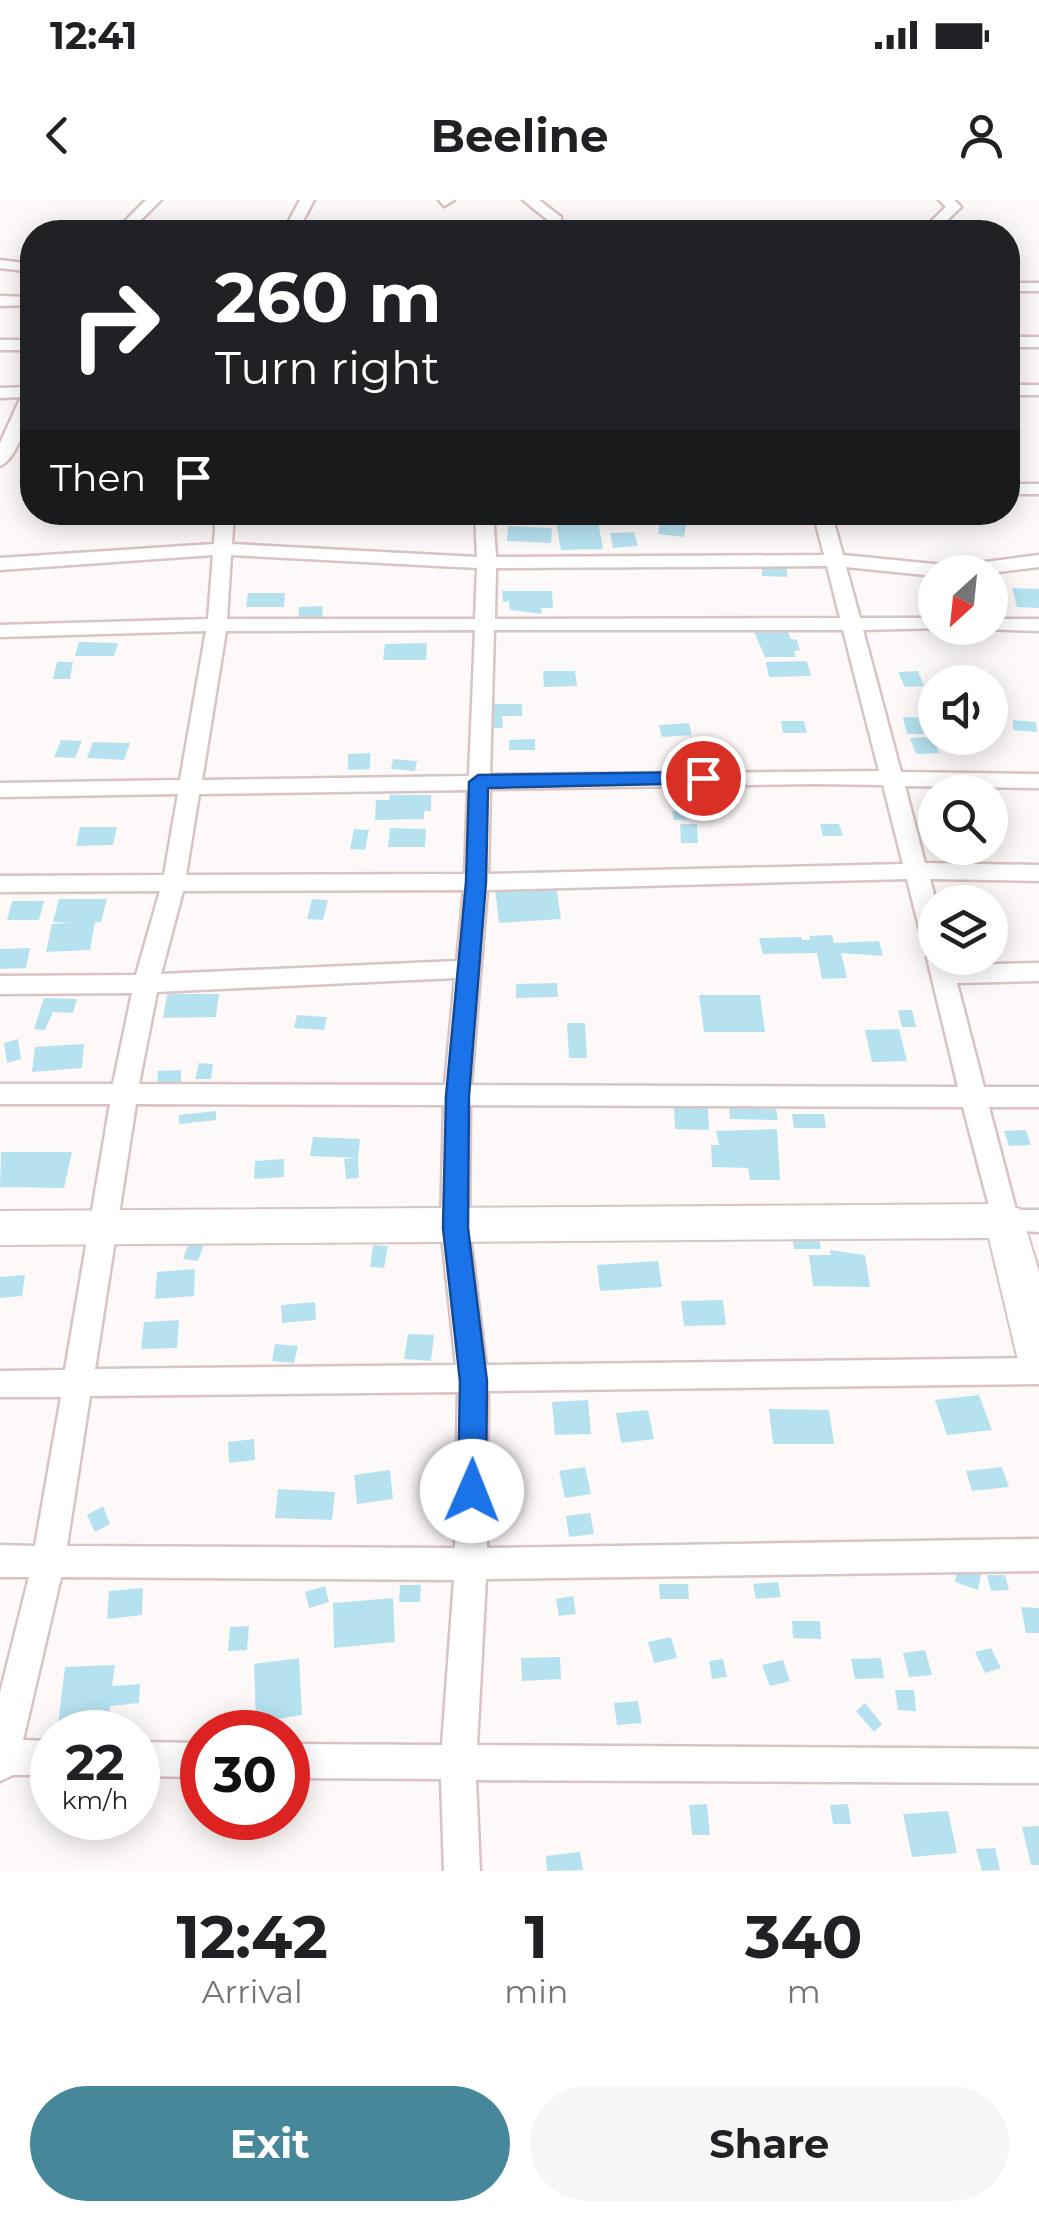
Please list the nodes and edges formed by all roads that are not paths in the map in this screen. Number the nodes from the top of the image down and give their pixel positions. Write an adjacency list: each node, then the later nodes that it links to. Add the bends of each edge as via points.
1 (154, 200): 4 (street)
2 (530, 200): 5 (street)
3 (946, 200): 6 (street, via 954,207)
4 (133, 220)
5 (556, 220)
6 (940, 220)
7 (20, 418): 8 (street)
8 (0, 462)
9 (209, 525): 14 (street)
10 (224, 525): 13 (street)
11 (485, 525): 17 (street)
12 (825, 525): 15 (street)
13 (220, 549): 14 (street); 17 (street); 21 (street)
14 (167, 552): 18 (street)
15 (832, 560): 16 (street, via 954,572); 17 (street); 19 (street)
16 (1039, 561)
17 (487, 562): 24 (street)
18 (0, 564)
19 (851, 624): 20 (street); 24 (street); 26 (street)
20 (918, 624)
21 (218, 625): 24 (street); 25 (street); 29 (street)
22 (1008, 625): 23 (street)
23 (1039, 626)
24 (485, 627): 28 (street)
25 (0, 631)
26 (893, 779): 27 (street); 28 (street); 31 (street)
27 (1039, 781)
28 (478, 782): 29 (street); 34 (street)
29 (190, 788): 30 (street); 33 (street)
30 (0, 790)
31 (916, 871): 32 (street); 34 (street); 36 (street)
32 (1039, 874)
33 (174, 880): 34 (street); 35 (street); 41 (street)
34 (476, 882): 37 (street)
35 (0, 884)
36 (920, 885)
37 (469, 968): 41 (street); 45 (street)
38 (1008, 970): 39 (street)
39 (1039, 972)
40 (943, 975): 47 (street)
41 (146, 984): 42 (street); 43 (street)
42 (0, 985)
43 (125, 1092): 44 (street); 45 (street); 49 (street)
44 (0, 1094)
45 (457, 1096): 47 (street); 51 (street)
46 (1039, 1097): 47 (street)
47 (973, 1098): 48 (street)
48 (1022, 1221): 51 (street); 52 (street)
49 (104, 1227): 50 (street); 51 (street); 55 (street)
50 (0, 1228)
51 (455, 1228): 54 (street)
52 (1039, 1356)
53 (1039, 1371): 54 (street)
54 (473, 1381): 55 (street); 60 (street)
55 (77, 1382): 56 (street); 58 (street)
56 (0, 1384)
57 (1039, 1555): 60 (street)
58 (49, 1560): 59 (street); 60 (street); 62 (street)
59 (0, 1561)
60 (471, 1564): 64 (street)
61 (30, 1758): 62 (street)
62 (0, 1759)
63 (310, 1761): 64 (street)
64 (458, 1764): 65 (street); 66 (street)
65 (1039, 1766)
66 (462, 1871)

